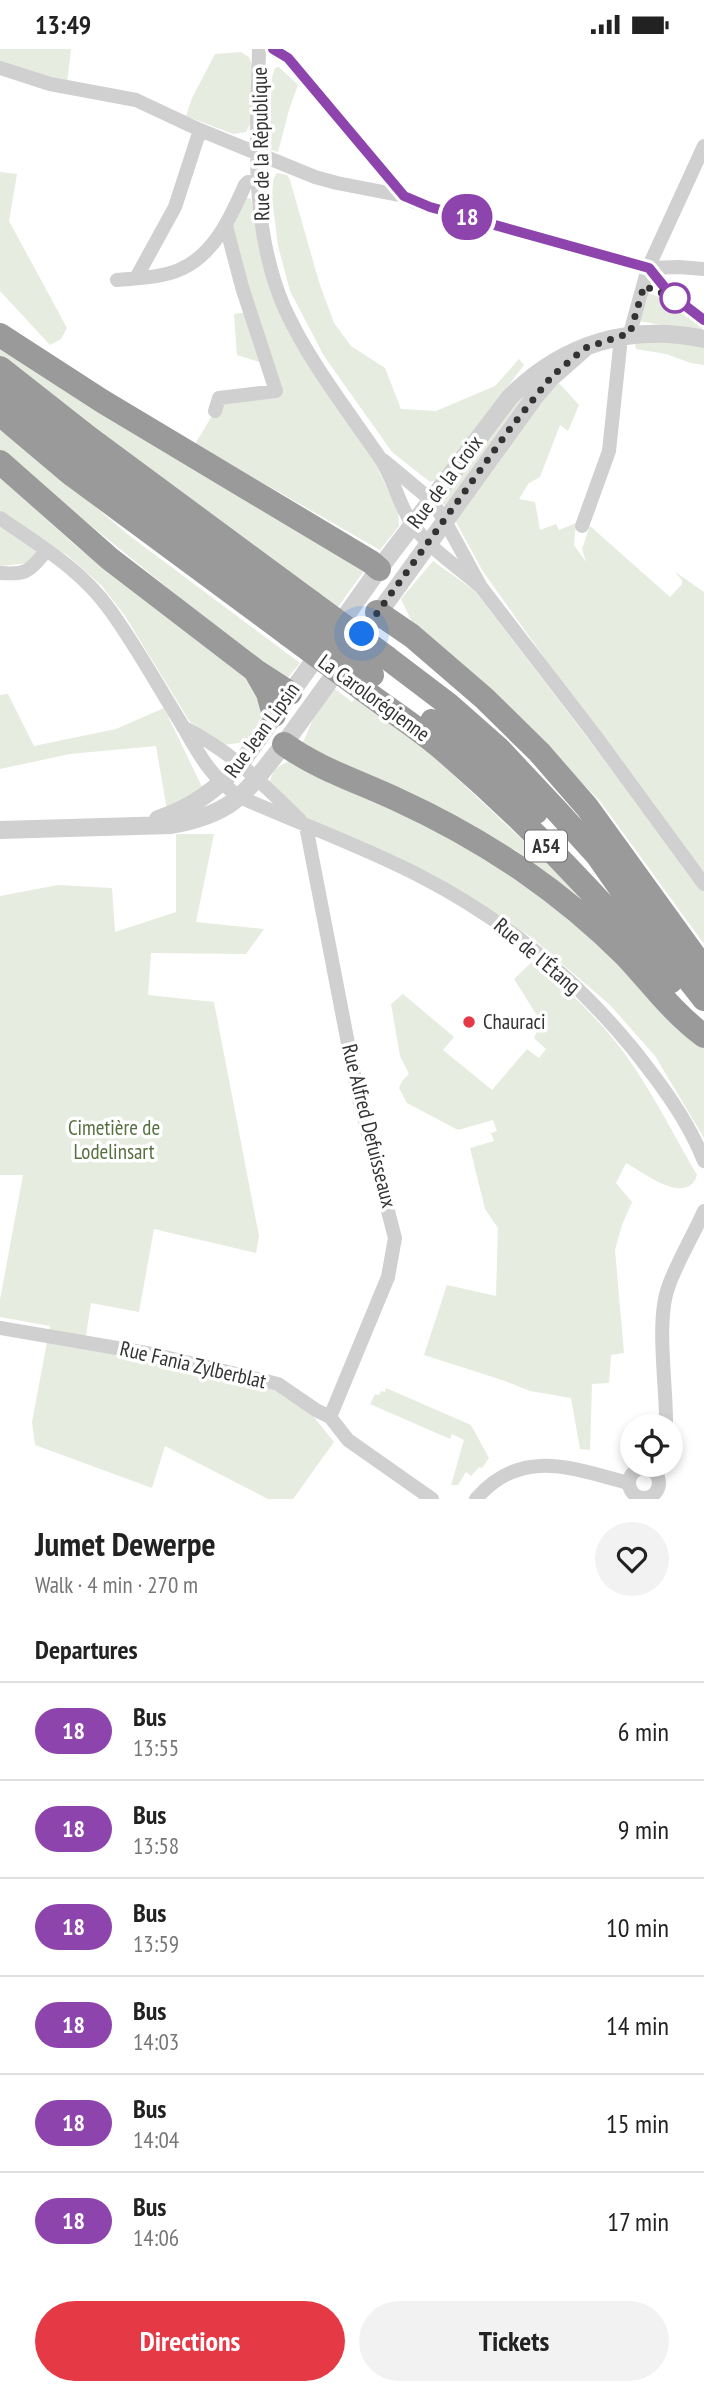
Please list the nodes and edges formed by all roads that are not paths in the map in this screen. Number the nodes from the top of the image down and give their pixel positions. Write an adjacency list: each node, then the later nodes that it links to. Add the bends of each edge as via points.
1 (259, 49): 6 (street, Rue de la République)
2 (273, 49): 8 (street, via 288,58)
3 (0, 68): 4 (street, via 50,84 135,100)
4 (201, 130): 6 (street); 12 (street, via 175,207)
5 (704, 146): 10 (street)
6 (257, 154): 7 (street, Rue de la République); 8 (street, via 326,181)
7 (258, 181): 9 (street, via 248,182); 23 (street, Rue de la République, via 264,239 284,305 303,344)
8 (404, 196): 10 (street)
9 (226, 226): 12 (street, via 201,255 181,269); 21 (street, via 276,391 219,398)
10 (649, 268): 11 (street); 14 (street, via 670,294); 16 (street)
11 (704, 269)
12 (136, 278): 13 (street)
13 (117, 281)
14 (704, 320)
15 (0, 335): 32 (highway)
16 (624, 335): 17 (street, Rue de la Croix, via 660,332); 18 (street, Rue de la Croix); 29 (street, via 609,451)
17 (704, 339)
18 (585, 348): 25 (street, Rue de la Croix, via 541,369 510,397); 27 (street, Rue de la Croix, via 534,398)
19 (0, 368): 37 (highway, La Carolorégienne / A54, via 89,438)
20 (0, 389): 37 (highway, La Carolorégienne / A54, via 84,461)
21 (215, 411)
22 (0, 414): 37 (highway, La Carolorégienne / A54, via 70,473)
23 (382, 459): 25 (street, Rue de la République); 28 (street, Rue de la République)
24 (0, 462): 40 (highway, via 110,559)
25 (431, 500): 27 (street, Rue de la République); 28 (street, Rue de la Croix)
26 (0, 518): 31 (street, Rue de l'Étang)
27 (445, 520): 30 (street, Rue de la Croix); 34 (street, Rue de la République)
28 (412, 525): 30 (street, Rue de la République); 32 (street, Rue de la Croix)
29 (582, 526)
30 (429, 543): 34 (street, Rue de la République); 35 (street, Rue de la Croix)
31 (47, 550): 33 (street, via 27,572); 45 (street, Rue de l'Étang, via 72,567 111,611)
32 (379, 569): 35 (street); 36 (street, Rue de la Croix)
33 (0, 573)
34 (481, 587): 54 (street, Rue de la République)
35 (383, 605): 36 (street); 39 (street, Rue de la Croix); 55 (highway, via 539,752 636,872)
36 (351, 608): 38 (street, Rue de la Croix)
37 (299, 619): 41 (highway, La Carolorégienne / A54, bridge)
38 (327, 641): 43 (street, Rue Jean Lipsin)
39 (347, 655): 42 (street, Rue Jean Lipsin)
40 (256, 671): 43 (highway); 44 (highway)
41 (373, 674): 56 (highway, La Carolorégienne / A54, via 477,756 585,860 649,928); 57 (highway, La Carolorégienne / A54, via 437,745 576,876 635,940)
42 (326, 682): 43 (street, via 307,692); 46 (street, Rue Jean Lipsin)
43 (290, 693): 44 (street, Rue Jean Lipsin)
44 (274, 715): 46 (street); 47 (street, Rue Jean Lipsin)
45 (183, 727): 47 (street, Rue de l'Étang); 49 (street, Rue de l'Étang)
46 (284, 744): 48 (street, Rue Jean Lipsin); 58 (highway, via 473,838 525,872 579,913 680,1018)
47 (241, 763): 48 (street, Rue de l'Étang); 49 (street, Rue Jean Lipsin)
48 (257, 778): 50 (street, Rue Jean Lipsin); 52 (street, Rue de l'Étang)
49 (222, 785): 50 (street, Rue de l'Étang); 51 (street, Rue Jean Lipsin, via 174,814)
50 (240, 797): 51 (street, Rue Jean Lipsin, via 195,821); 52 (street, Rue de l'Étang)
51 (138, 826): 53 (street, Rue Jean Lipsin)
52 (306, 826): 59 (street, Rue de l'Étang, via 420,876 486,914 543,957 604,1014 652,1074 695,1138); 63 (street, Rue Alfred Defuisseaux, via 358,1095 396,1238 388,1277)
53 (0, 830)
54 (704, 884)
55 (704, 969)
56 (704, 999)
57 (704, 1028)
58 (704, 1036)
59 (704, 1161)
60 (704, 1211): 62 (street, via 668,1286 662,1317)
61 (0, 1328): 63 (street, Rue Fania Zylberblat, via 152,1354 278,1384)
62 (666, 1414)
63 (330, 1417): 67 (street, Rue Fania Zylberblat, via 348,1440)
64 (631, 1477): 66 (street)
65 (657, 1477): 69 (street, via 655,1494)
66 (628, 1483): 68 (street, via 554,1465 528,1466 498,1478); 69 (street, via 635,1496)
67 (432, 1499)
68 (476, 1499)
69 (647, 1499)

